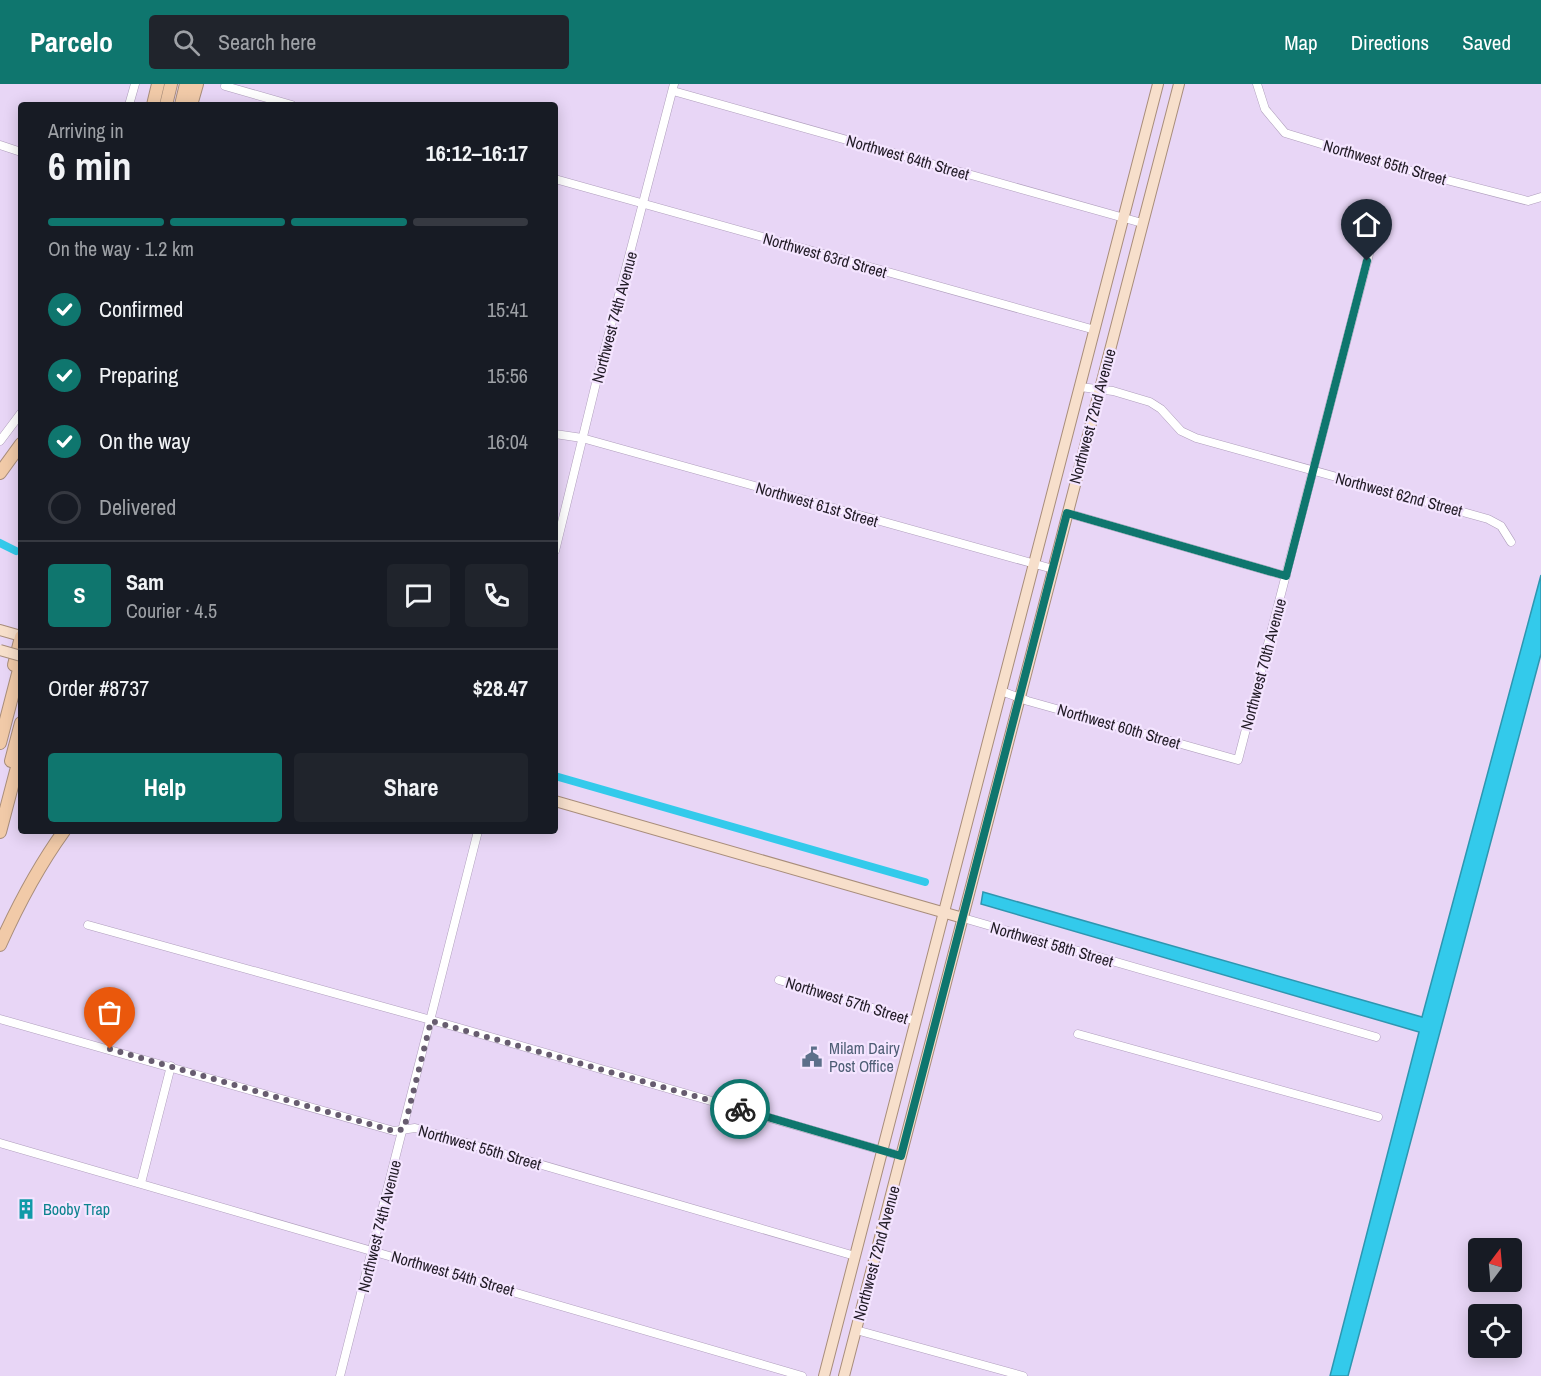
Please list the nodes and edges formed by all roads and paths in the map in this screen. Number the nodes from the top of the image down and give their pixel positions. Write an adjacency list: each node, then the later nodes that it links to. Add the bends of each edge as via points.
1 (135, 84): 11 (street)
2 (158, 84): 12 (highway)
3 (171, 84): 13 (highway)
4 (186, 84): 14 (highway)
5 (197, 84): 15 (highway)
6 (1158, 84): 22 (main road, Northwest 72nd Avenue)
7 (1179, 84): 23 (main road, Northwest 72nd Avenue)
8 (1257, 84): 20 (street, Northwest 65th Street, via 1265,109 1285,133 1528,201)
9 (225, 86): 16 (street)
10 (674, 87): 21 (street, Northwest 74th Avenue); 22 (street, Northwest 64th Street)
11 (130, 102)
12 (154, 102)
13 (167, 102)
14 (182, 102)
15 (192, 102)
16 (281, 102)
17 (0, 145): 18 (street)
18 (18, 151)
19 (558, 180): 21 (street, Northwest 63rd Street)
20 (1541, 197)
21 (644, 204): 25 (street, Northwest 63rd Street); 30 (street, Northwest 74th Avenue)
22 (1124, 218): 23 (street, Northwest 64th Street); 25 (main road, Northwest 72nd Avenue)
23 (1142, 224): 27 (main road, Northwest 72nd Avenue)
24 (1369, 254): 33 (street, Northwest 70th Avenue)
25 (1095, 330): 26 (main road, Northwest 72nd Avenue)
26 (1080, 387): 27 (street, Northwest 62nd Street); 38 (main road, Northwest 72nd Avenue)
27 (1099, 390): 33 (street, Northwest 62nd Street, via 1150,402 1181,431 1196,438); 35 (main road, Northwest 72nd Avenue)
28 (18, 417): 31 (street)
29 (558, 434): 30 (street, Northwest 61st Street)
30 (582, 438): 36 (street, Northwest 74th Avenue); 38 (street, Northwest 61st Street)
31 (0, 441)
32 (18, 448): 34 (highway)
33 (1314, 471): 37 (street, Northwest 62nd Street, via 1488,519 1501,526); 40 (street, Northwest 70th Avenue)
34 (0, 473)
35 (1067, 513): 39 (main road, Northwest 72nd Avenue); 40 (street)
36 (558, 538)
37 (1511, 542)
38 (1034, 564): 39 (street, Northwest 61st Street); 47 (main road, Northwest 72nd Avenue)
39 (1053, 569): 48 (main road, Northwest 72nd Avenue)
40 (1286, 576): 52 (street, Northwest 70th Avenue)
41 (0, 630): 42 (main road)
42 (18, 635)
43 (18, 647): 49 (highway)
44 (0, 650): 45 (main road, bridge)
45 (18, 655)
46 (18, 674): 51 (highway)
47 (1001, 691): 48 (street, Northwest 60th Street); 59 (main road, Northwest 72nd Avenue)
48 (1019, 698): 52 (street, Northwest 60th Street); 60 (main road, Northwest 72nd Avenue)
49 (0, 716)
50 (18, 734): 54 (highway)
51 (0, 743)
52 (1238, 760)
53 (18, 763): 56 (highway)
54 (0, 802)
55 (558, 802): 59 (main road, Northwest 58th Street)
56 (0, 832)
57 (62, 834): 62 (highway, via 17,907)
58 (477, 834): 65 (street, Northwest 74th Avenue)
59 (943, 912): 60 (main road, Northwest 58th Street); 66 (main road, Northwest 72nd Avenue)
60 (963, 918): 68 (street, Northwest 58th Street); 74 (main road, Northwest 72nd Avenue)
61 (88, 925): 65 (street)
62 (0, 945)
63 (779, 980): 66 (street, Northwest 57th Street)
64 (0, 1019): 69 (street, Northwest 55th Street)
65 (431, 1021): 71 (street, Northwest 74th Avenue); 73 (street)
66 (916, 1021): 73 (main road, Northwest 72nd Avenue)
67 (1078, 1034): 70 (street)
68 (1376, 1037)
69 (171, 1066): 71 (street, Northwest 55th Street, via 394,1131); 75 (street)
70 (1378, 1117)
71 (404, 1129): 76 (street, Northwest 74th Avenue); 77 (street, Northwest 55th Street, via 415,1128)
72 (0, 1143): 75 (street, Northwest 54th Street)
73 (882, 1151): 74 (street); 77 (main road, Northwest 72nd Avenue)
74 (901, 1156): 78 (main road, Northwest 72nd Avenue)
75 (141, 1183): 76 (street, Northwest 54th Street)
76 (372, 1250): 79 (street, Northwest 74th Avenue); 80 (street, Northwest 54th Street)
77 (855, 1256): 81 (main road, Northwest 72nd Avenue)
78 (856, 1330): 82 (main road, Northwest 72nd Avenue); 83 (street)
79 (340, 1376)
80 (802, 1376)
81 (824, 1376)
82 (844, 1376)
83 (1023, 1376)

